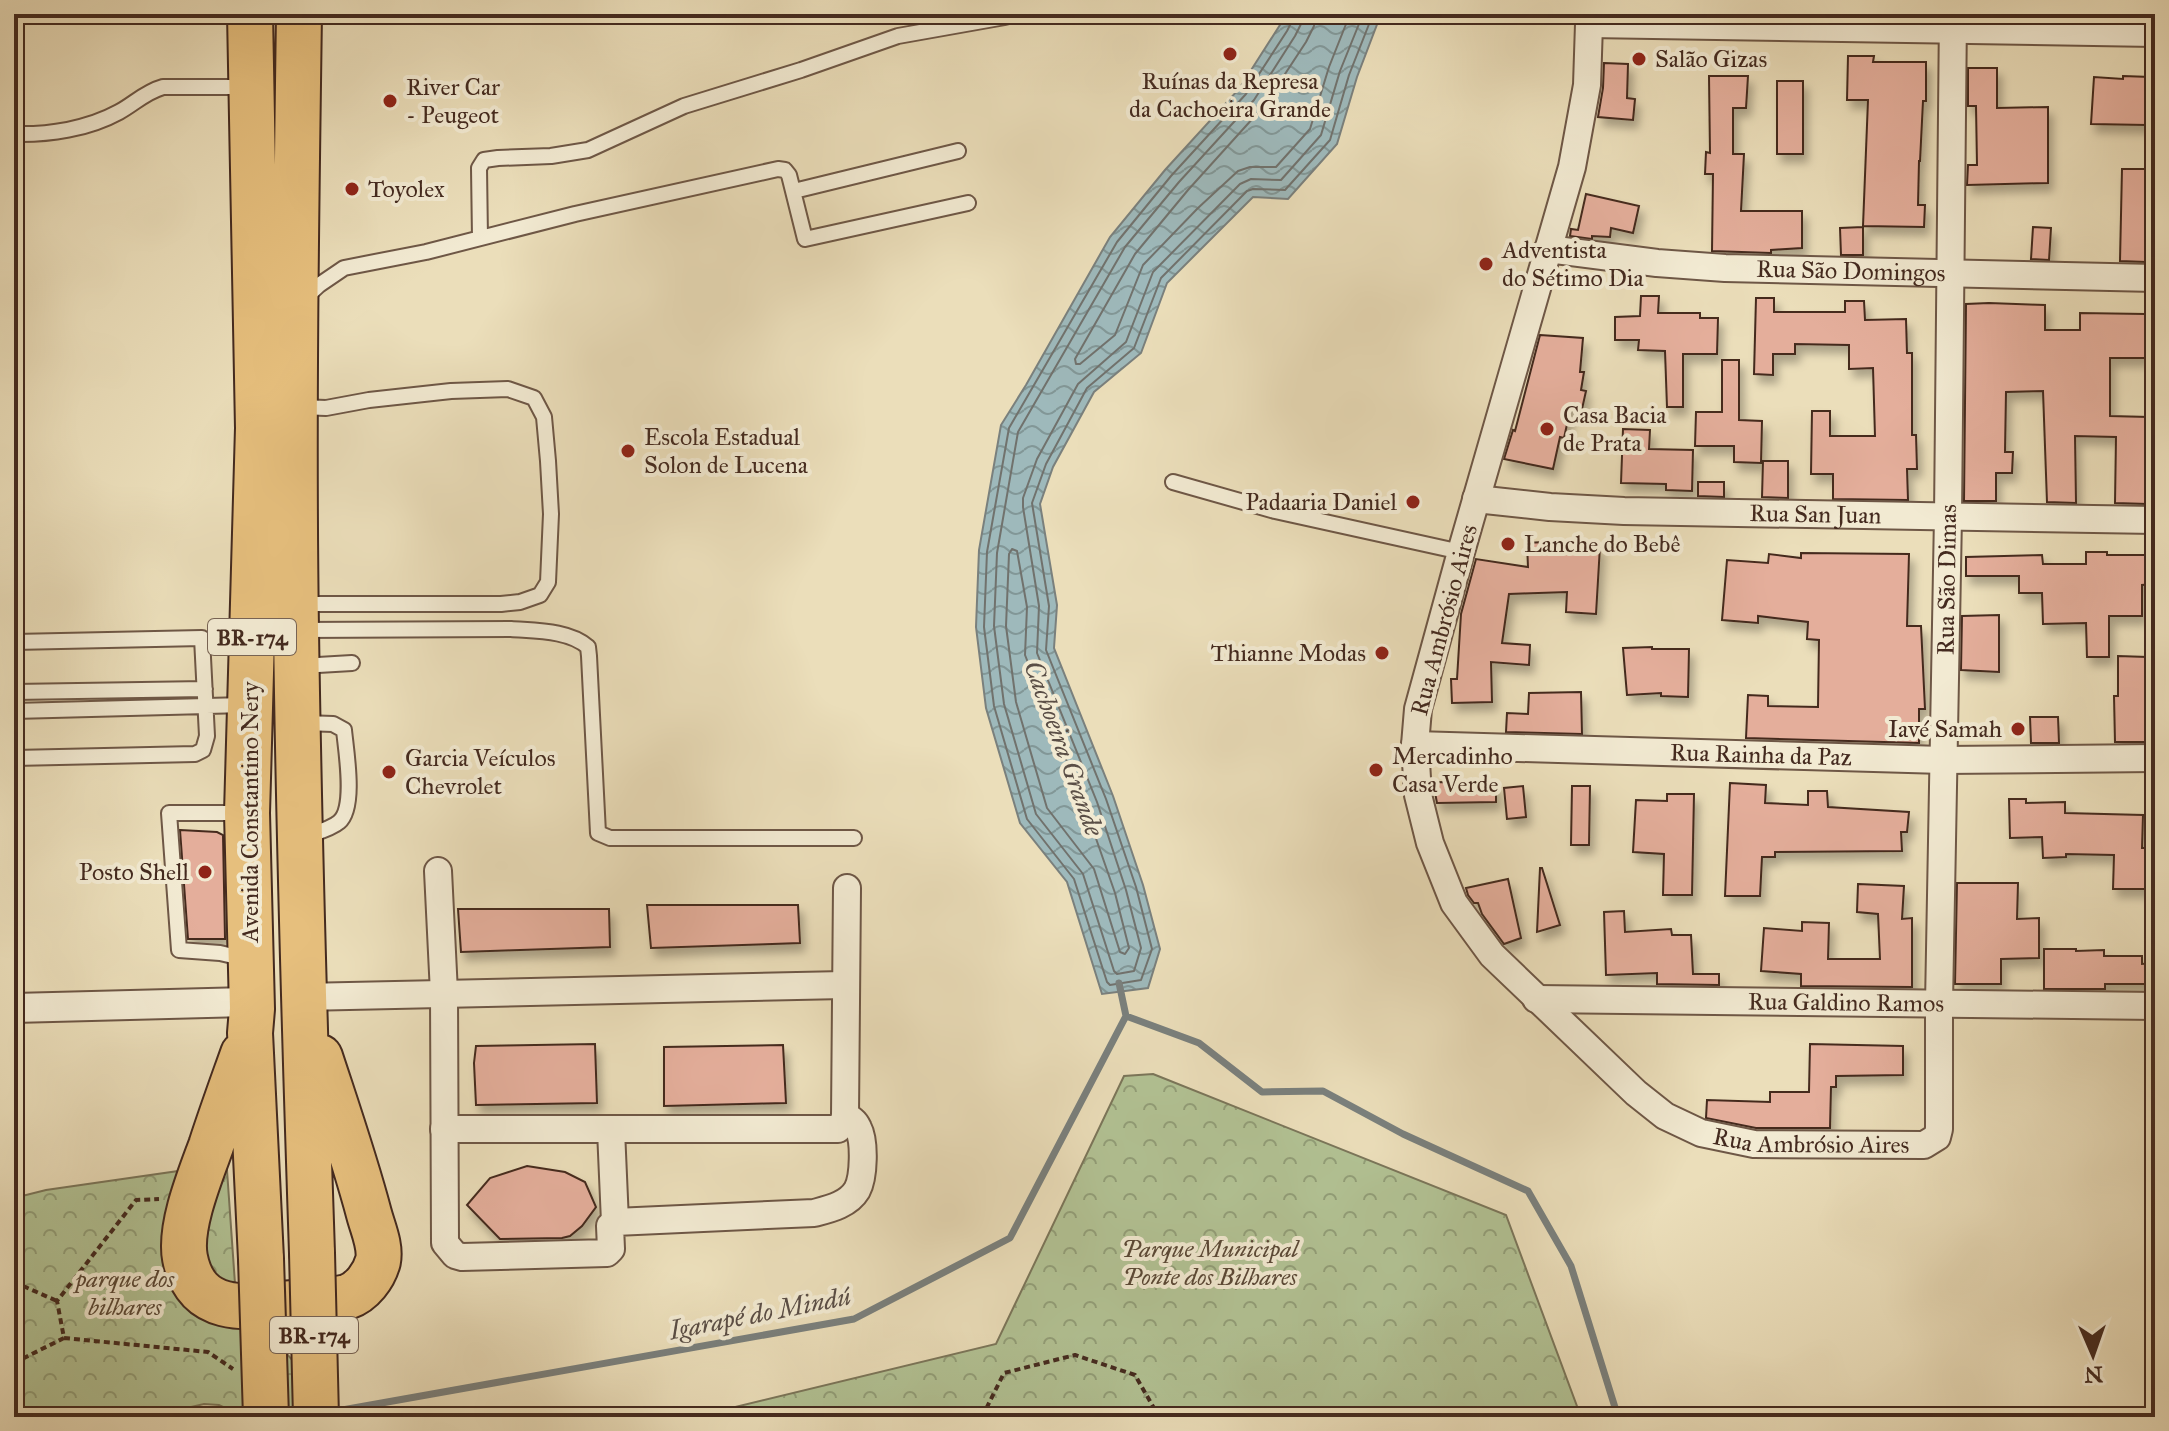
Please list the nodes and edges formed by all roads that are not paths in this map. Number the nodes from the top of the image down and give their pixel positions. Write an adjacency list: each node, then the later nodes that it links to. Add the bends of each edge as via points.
1 (250, 14): 7 (highway, Avenida Constantino Nery / BR-174)
2 (299, 14): 16 (highway, Avenida Constantino Nery / BR-174)
3 (1005, 17): 12 (lane, via 898,36 684,106 588,150 484,160 479,168)
4 (1589, 19): 5 (street); 13 (street, Rua Ambrósio Aires, via 1587,85 1572,167)
5 (1952, 21): 6 (street); 14 (street, Rua São Dimas)
6 (2155, 33)
7 (252, 87): 8 (lane, via 163,87 112,116 73,129); 28 (highway, Avenida Constantino Nery / BR-174, via 258,428)
8 (14, 134)
9 (958, 151): 10 (lane)
10 (794, 191): 11 (lane, via 805,239); 12 (lane, via 789,175 778,169)
11 (968, 203)
12 (480, 238): 16 (lane, via 344,268)
13 (1548, 249): 14 (street, Rua São Domingos, via 1725,268); 19 (street, Rua Ambrósio Aires)
14 (1951, 273): 15 (street, Rua São Domingos); 20 (street, Rua São Dimas)
15 (2155, 278)
16 (295, 306): 17 (highway, Avenida Constantino Nery / BR-174)
17 (295, 407): 23 (highway, Avenida Constantino Nery / BR-174); 23 (lane, via 326,408 465,390 508,389 534,398 544,417 551,514 548,582 540,595)
18 (1173, 482): 22 (lane, via 1275,511)
19 (1476, 499): 20 (street, Rua San Juan, via 1624,511); 22 (street, Rua Ambrósio Aires)
20 (1948, 516): 21 (street, Rua San Juan); 34 (street, Rua São Dimas)
21 (2155, 520)
22 (1461, 552): 31 (street, Rua Ambrósio Aires, via 1418,709)
23 (296, 634): 25 (lane); 36 (lane, via 511,629 580,640 589,656 598,833 610,838); 44 (highway, Avenida Constantino Nery / BR-174)
24 (14, 642): 26 (lane, via 202,638)
25 (352, 663)
26 (205, 689): 27 (lane); 29 (lane)
27 (14, 692)
28 (250, 705): 29 (lane); 35 (highway, Avenida Constantino Nery / BR-174)
29 (205, 707): 30 (lane); 32 (lane, via 207,736 203,750 195,754)
30 (14, 711)
31 (1415, 745): 34 (street, Rua Rainha da Paz); 42 (street, Rua Ambrósio Aires, via 1418,795 1454,903 1492,955)
32 (14, 758)
33 (2155, 758): 34 (street, Rua Rainha da Paz)
34 (1943, 760): 45 (street, Rua São Dimas)
35 (247, 813): 41 (highway, Avenida Constantino Nery / BR-174); 41 (lane, via 169,813 179,950 220,953)
36 (854, 838)
37 (438, 871): 40 (street)
38 (847, 888): 39 (street)
39 (844, 985): 40 (street); 48 (street)
40 (444, 993): 44 (street); 49 (street)
41 (251, 999): 43 (lane); 44 (highway, via 187,1221 184,1255 191,1277 206,1296 219,1303 256,1307 349,1297 368,1282 377,1266 379,1252 361,1183); 47 (lane); 53 (highway, Avenida Constantino Nery / BR-174, bridge)
42 (1536, 999): 45 (street, Rua Galdino Ramos); 51 (street, Rua Ambrósio Aires, via 1636,1093 1665,1116 1701,1133 1754,1144)
43 (14, 1001)
44 (304, 1003): 54 (highway, Avenida Constantino Nery / BR-174, bridge)
45 (1939, 1004): 46 (street, Rua Galdino Ramos); 51 (street, Rua São Dimas, via 1939,1129)
46 (2155, 1006)
47 (14, 1015)
48 (845, 1116): 50 (street, via 838,1129 829,1130); 52 (street, via 858,1125 862,1171 857,1190 830,1209)
49 (444, 1129): 50 (street); 52 (street, via 445,1243 455,1255 607,1253)
50 (611, 1130): 52 (street)
51 (1930, 1143)
52 (615, 1222)
53 (266, 1417)
54 (316, 1417)

